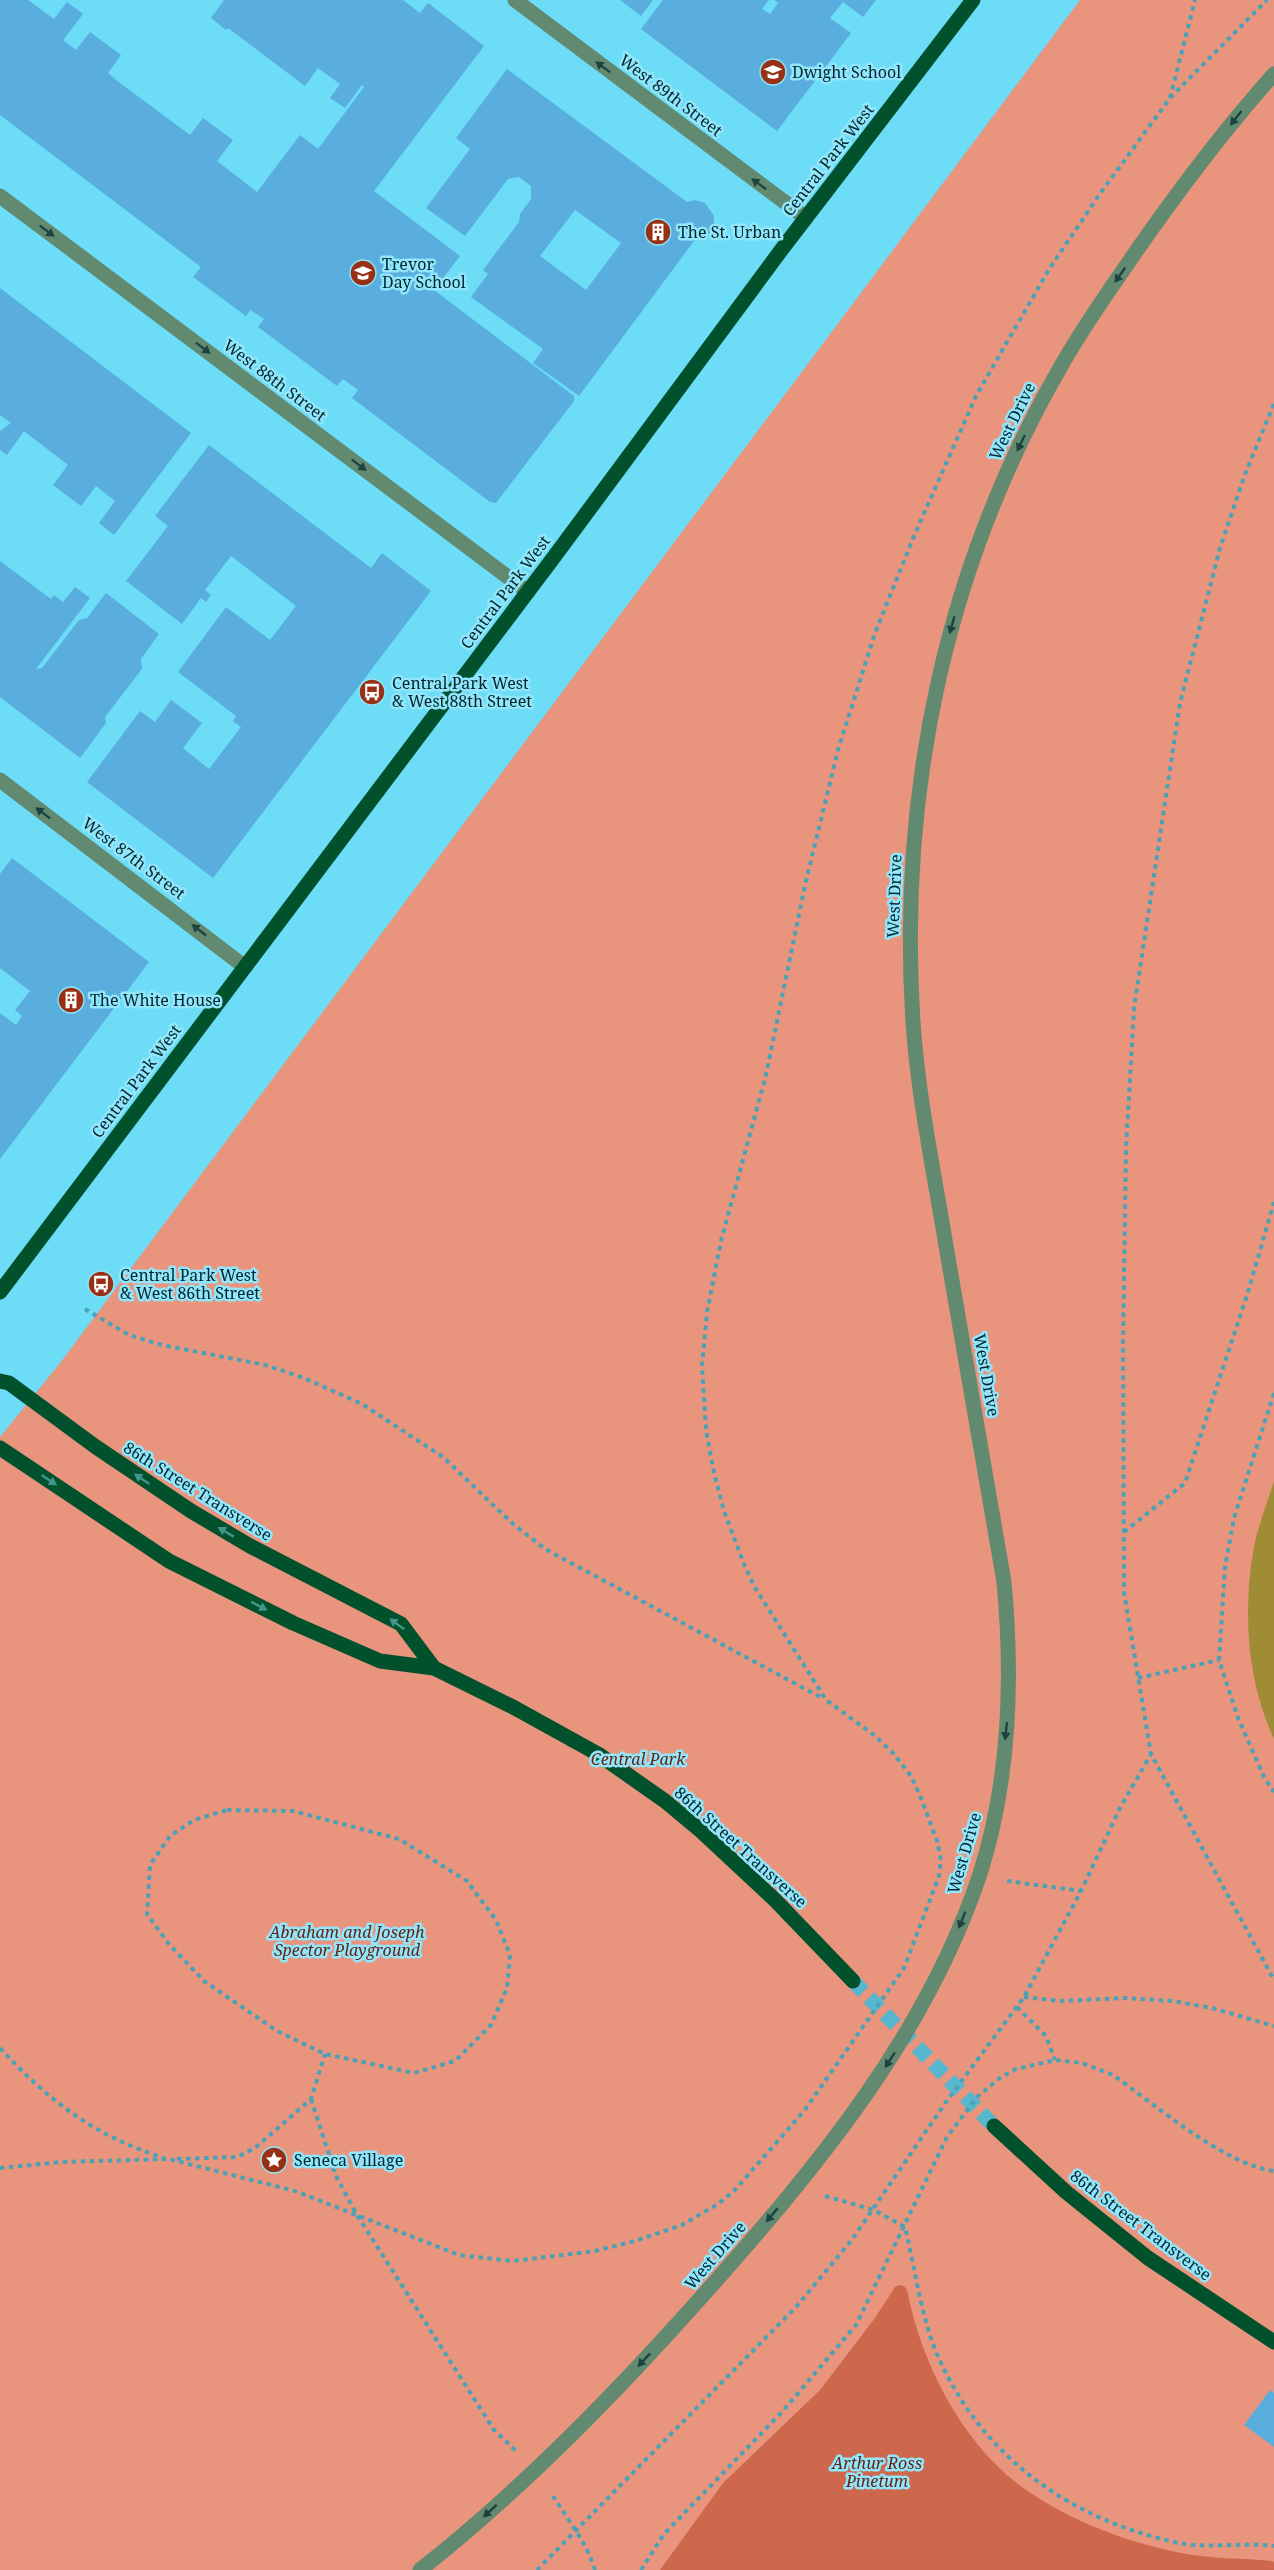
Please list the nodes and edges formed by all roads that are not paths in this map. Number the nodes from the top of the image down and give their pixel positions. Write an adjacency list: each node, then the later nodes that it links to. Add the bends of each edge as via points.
1 (514, 0): 5 (street, West 89th Street, one-way to 1)
2 (973, 0): 5 (main road, Central Park West)
3 (1274, 74): 16 (street, West Drive, one-way to 16, via 1159,220 1065,358 1037,410 988,517 969,570 927,728 910,901 913,1026 928,1142 1008,1624 1008,1722 981,1871 943,1967 891,2059 796,2187 622,2384 534,2472)
4 (0, 196): 6 (street, West 88th Street, one-way to 6)
5 (806, 218): 6 (main road, Central Park West)
6 (528, 592): 8 (main road, Central Park West)
7 (0, 780): 8 (street, West 87th Street, one-way to 7)
8 (245, 967): 9 (main road, Central Park West)
9 (0, 1292)
10 (0, 1381): 12 (main road, 86th Street Transverse, one-way to 10, via 401,1624 191,1511 9,1383)
11 (0, 1448): 12 (main road, 86th Street Transverse, one-way to 12, via 169,1561 380,1661)
12 (434, 1668): 13 (main road, 86th Street Transverse, via 572,1739 664,1801 775,1900)
13 (853, 1981)
14 (994, 2126): 15 (main road, 86th Street Transverse, via 1066,2192 1148,2258)
15 (1274, 2342)
16 (420, 2570)

